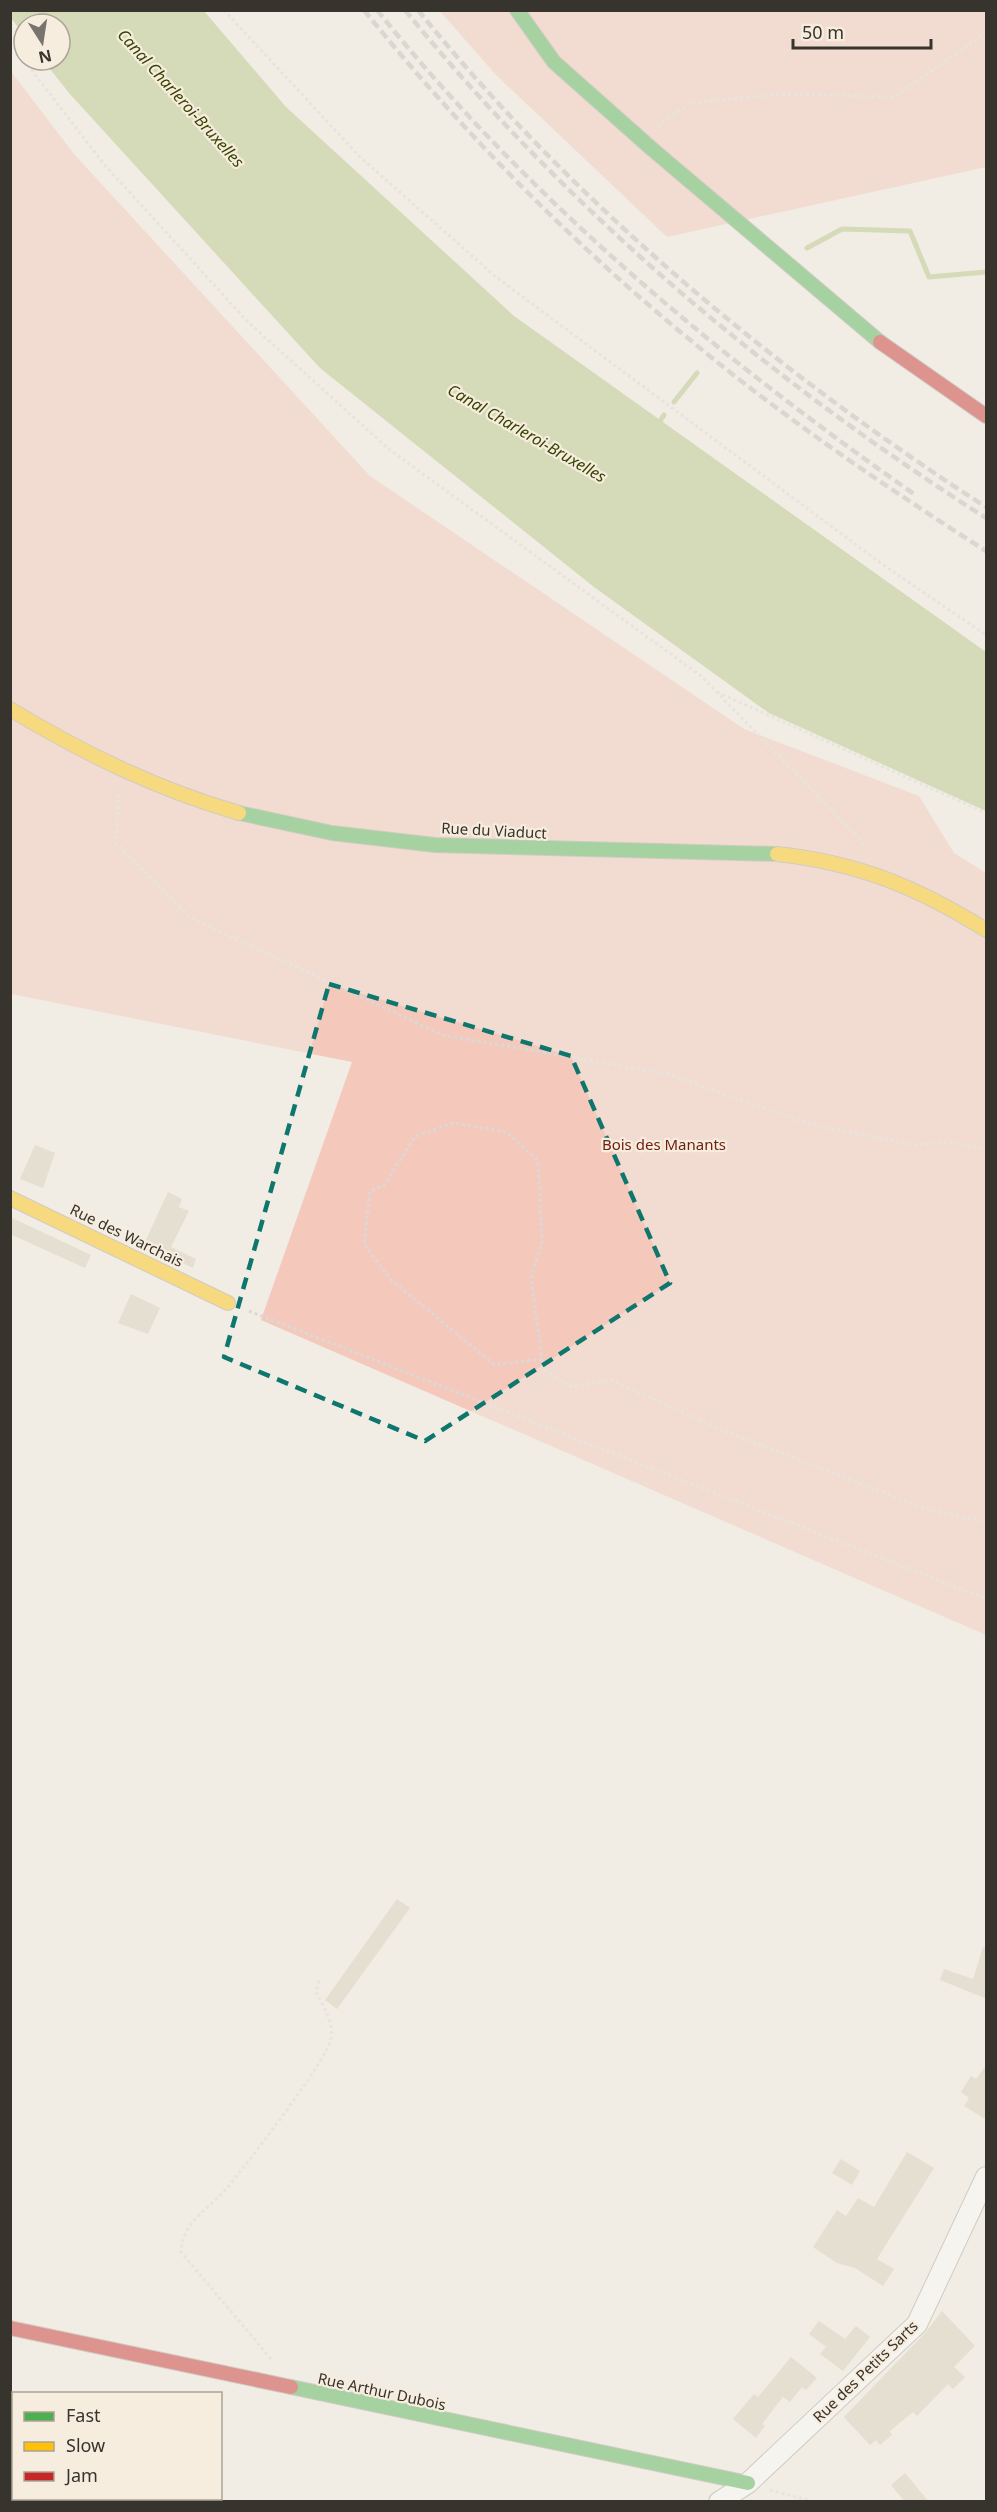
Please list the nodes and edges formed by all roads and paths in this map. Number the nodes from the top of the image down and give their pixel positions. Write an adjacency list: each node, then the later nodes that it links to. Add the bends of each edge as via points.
1 (224, 10): 7 (path, via 359,156 496,277 882,564)
2 (516, 10): 5 (street, via 554,62)
3 (987, 33): 5 (path, via 894,97 783,94 689,103)
4 (33, 72): 8 (path, via 103,163 247,321 390,450 700,676)
5 (640, 139): 6 (street, via 867,333)
6 (987, 416)
7 (987, 635)
8 (714, 691): 11 (path); 12 (path)
9 (10, 709): 10 (street, Rue du Viaduct)
10 (117, 769): 13 (street, Rue du Viaduct, via 188,797 271,822 365,838 531,849 727,851 848,865 899,881); 14 (path, via 117,843 191,918 443,1035 668,1074 812,1125 915,1145 949,1142)
11 (987, 813)
12 (867, 848)
13 (987, 930)
14 (987, 1150)
15 (10, 1198): 16 (street, Rue des Warchais)
16 (228, 1303): 19 (path)
17 (542, 1359): 17 (path, via 531,1277 542,1242 538,1161 507,1132 452,1123 415,1137 384,1185 370,1191 364,1244 391,1280 495,1365); 18 (path, via 543,1369 570,1387 611,1380 724,1431 915,1504)
18 (986, 1521)
19 (987, 1599)
20 (320, 1978): 23 (path, via 316,1991 330,2021 331,2039 319,2064 226,2189 181,2238 181,2252 275,2365)
21 (987, 2177): 24 (street, Rue des Petits Sarts, via 917,2324)
22 (10, 2328): 23 (street, Rue Arthur Dubois)
23 (288, 2388): 24 (street, Rue Arthur Dubois)
24 (748, 2483): 25 (street, Rue des Petits Sarts); 26 (path)
25 (719, 2502)
26 (815, 2502)

